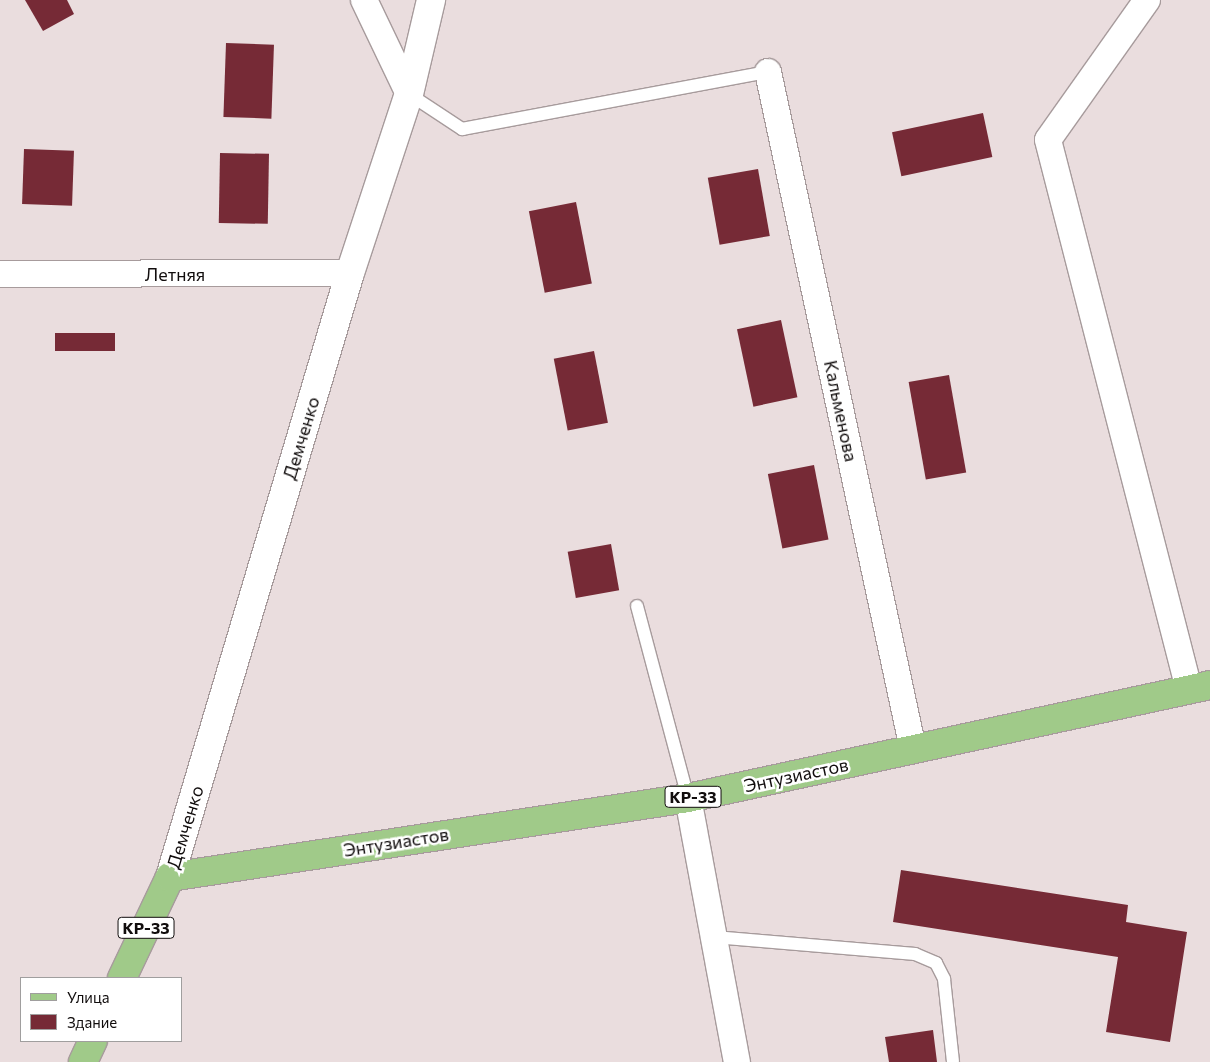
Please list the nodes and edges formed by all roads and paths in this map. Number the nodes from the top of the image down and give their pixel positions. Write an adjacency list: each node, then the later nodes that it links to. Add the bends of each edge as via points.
1 (364, 0): 5 (street)
2 (431, 0): 5 (street, Демченко)
3 (1147, 0): 9 (street, via 1048,140)
4 (768, 72): 5 (lane, via 462,129); 10 (street, Кальменова)
5 (410, 94): 6 (street, Демченко)
6 (350, 273): 7 (street, Летняя); 12 (street, Демченко)
7 (0, 274)
8 (637, 606): 11 (lane)
9 (1200, 687): 10 (main road, Энтузиастов / KP-33)
10 (913, 749): 11 (main road, Энтузиастов / KP-33)
11 (688, 798): 12 (main road, Энтузиастов / KP-33); 13 (street)
12 (170, 877): 14 (main road, KP-33)
13 (714, 937): 17 (street); 18 (lane, via 915,954 936,963 944,979)
14 (122, 977)
15 (92, 1042): 16 (main road)
16 (82, 1062)
17 (737, 1062)
18 (953, 1062)

